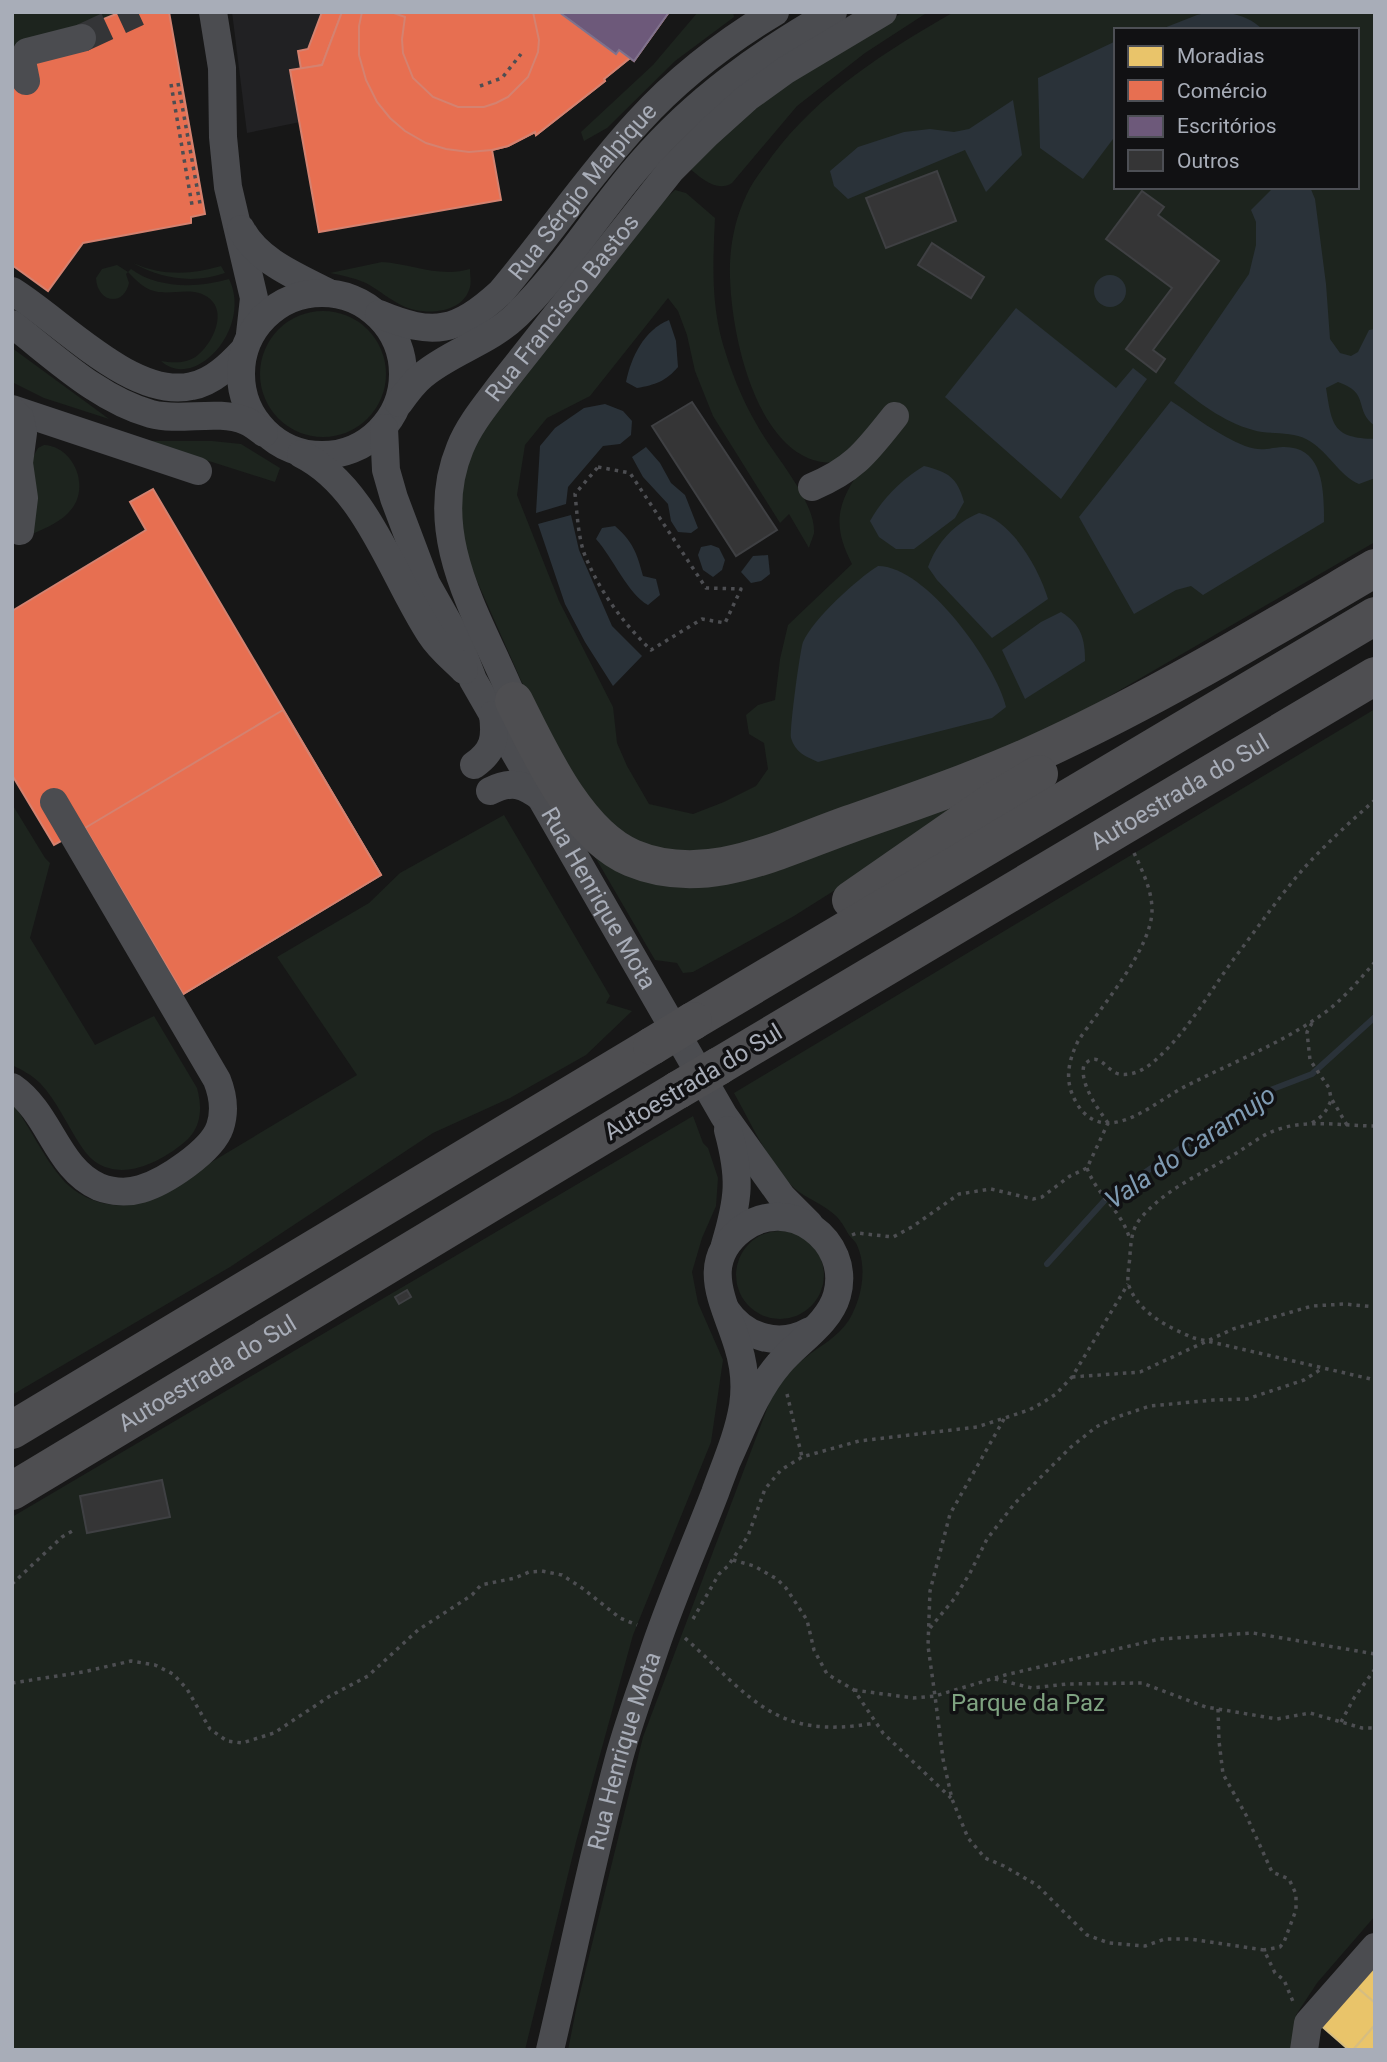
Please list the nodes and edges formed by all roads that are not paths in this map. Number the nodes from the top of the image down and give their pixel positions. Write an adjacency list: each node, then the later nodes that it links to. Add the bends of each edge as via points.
1 (213, 12): 7 (street, via 222,68 224,152)
2 (775, 12): 10 (street, Rua Sérgio Malpique, via 706,59 653,106 501,292 481,309 432,329 404,325)
3 (832, 12): 13 (street, Rua Sérgio Malpique, via 766,52 704,99 639,166 514,318 423,375)
4 (883, 12): 29 (street, Rua Francisco Bastos, via 764,85 671,170 478,415 460,446 448,493 451,548)
5 (82, 38): 6 (street, via 27,52 22,61)
6 (26, 81)
7 (236, 219): 9 (street, via 244,234 276,265); 12 (street, via 254,298)
8 (12, 291): 12 (street, via 125,373 155,386 201,383 226,368)
9 (327, 292): 10 (street, via 355,299); 12 (street, via 283,302 264,316)
10 (379, 314): 13 (street, via 397,340 402,361)
11 (12, 324): 18 (street, via 92,386 131,407 166,417 234,418)
12 (247, 342): 18 (street, via 241,373 244,396 253,418)
13 (399, 403): 16 (street)
14 (13, 409): 17 (street); 19 (street, via 22,425)
15 (895, 416): 21 (street, via 844,472)
16 (384, 428): 18 (street, via 364,445 340,454 314,456); 23 (street, Rua Henrique Mota, via 386,470)
17 (72, 429): 19 (street, via 38,432); 20 (street)
18 (278, 442): 28 (street, Rua Henrique Mota, via 336,479 360,509 432,637)
19 (22, 447): 22 (street)
20 (198, 471)
21 (811, 487)
22 (20, 531)
23 (408, 534): 28 (street, Rua Henrique Mota); 29 (street, via 442,579 492,669)
24 (1375, 568): 26 (highway)
25 (1375, 616): 34 (highway, Autoestrada do Sul)
26 (1240, 648): 29 (highway, via 1098,724 993,772 742,862 688,871 629,857 594,834); 34 (highway, via 978,811 781,950)
27 (1375, 676): 43 (highway, Autoestrada do Sul, bridge)
28 (473, 680): 29 (street, Rua Henrique Mota)
29 (503, 708): 30 (street, via 493,747); 32 (street, Rua Henrique Mota)
30 (474, 765)
31 (490, 791): 32 (street, via 514,783)
32 (542, 798): 36 (street, Rua Henrique Mota)
33 (54, 802): 35 (street, via 217,1080 222,1117 215,1137 196,1157 144,1188 114,1191 95,1185 75,1170 35,1107)
34 (709, 1012): 41 (highway, Autoestrada do Sul, bridge)
35 (12, 1087)
36 (724, 1116): 37 (street, Rua Henrique Mota, via 782,1197); 38 (street, Rua Henrique Mota, via 738,1199)
37 (815, 1229): 38 (street, via 793,1218 769,1217 747,1225); 40 (street, via 830,1245 840,1278 830,1311)
38 (723, 1251): 39 (street, via 717,1276)
39 (721, 1301): 40 (street, via 735,1322 768,1339 792,1338); 42 (street, via 738,1346 744,1380 741,1417)
40 (815, 1328): 42 (street, via 766,1382)
41 (12, 1430)
42 (727, 1461): 46 (street, Rua Henrique Mota, via 661,1631 619,1756)
43 (12, 1491)
44 (1375, 1947): 45 (street)
45 (1306, 2036)
46 (550, 2050)

